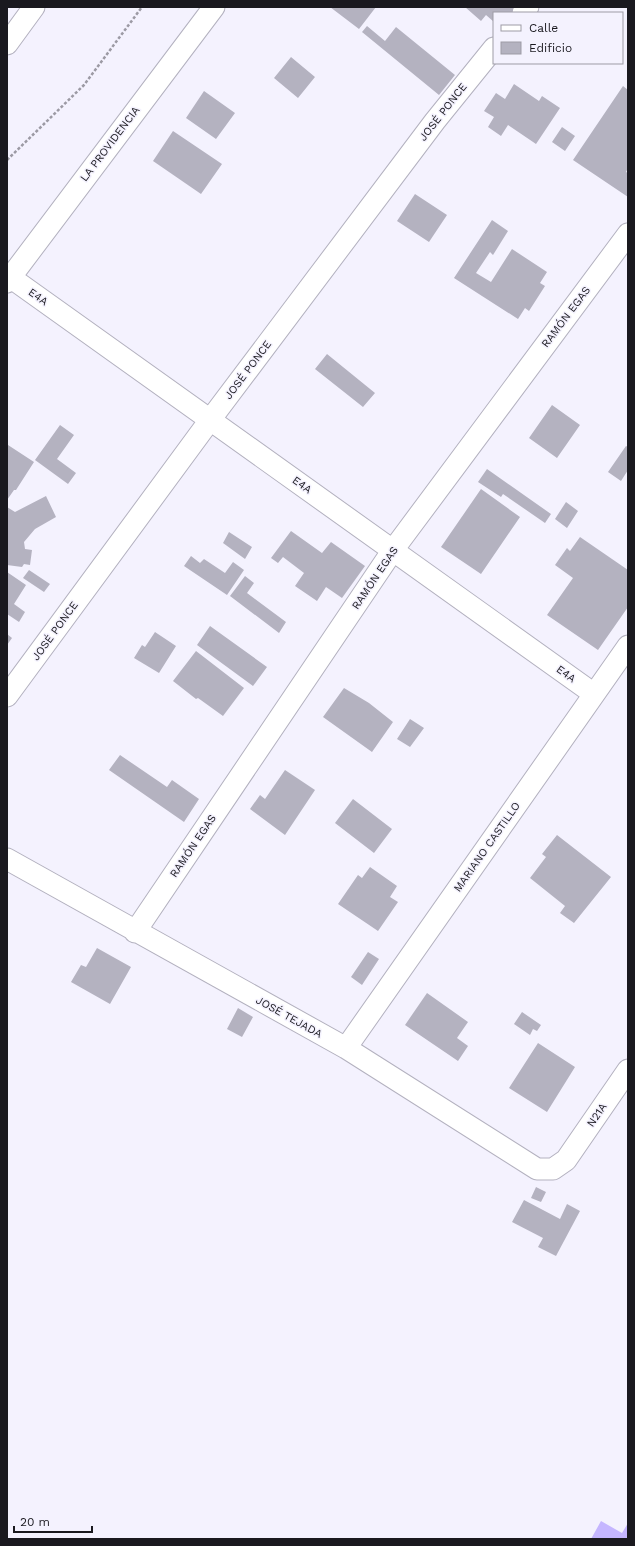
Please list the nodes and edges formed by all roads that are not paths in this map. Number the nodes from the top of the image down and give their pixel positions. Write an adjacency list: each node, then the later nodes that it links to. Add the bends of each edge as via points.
1 (34, 7): 3 (street)
2 (214, 7): 6 (street, LA PROVIDENCIA)
3 (7, 44)
4 (493, 49): 7 (street, JOSÉ PONCE, via 435,120)
5 (628, 234): 8 (street, RAMÓN EGAS)
6 (9, 279): 7 (street, E4A)
7 (210, 420): 8 (street, E4A); 11 (street, JOSÉ PONCE)
8 (393, 550): 10 (street, E4A); 13 (street, RAMÓN EGAS)
9 (628, 646): 10 (street, MARIANO CASTILLO)
10 (594, 694): 14 (street, MARIANO CASTILLO)
11 (7, 696)
12 (7, 859): 13 (street, JOSÉ TEJADA)
13 (136, 932): 14 (street, JOSÉ TEJADA)
14 (346, 1048): 16 (street, JOSÉ TEJADA, via 537,1169 553,1170)
15 (628, 1070): 16 (street, N21A)
16 (566, 1160)

